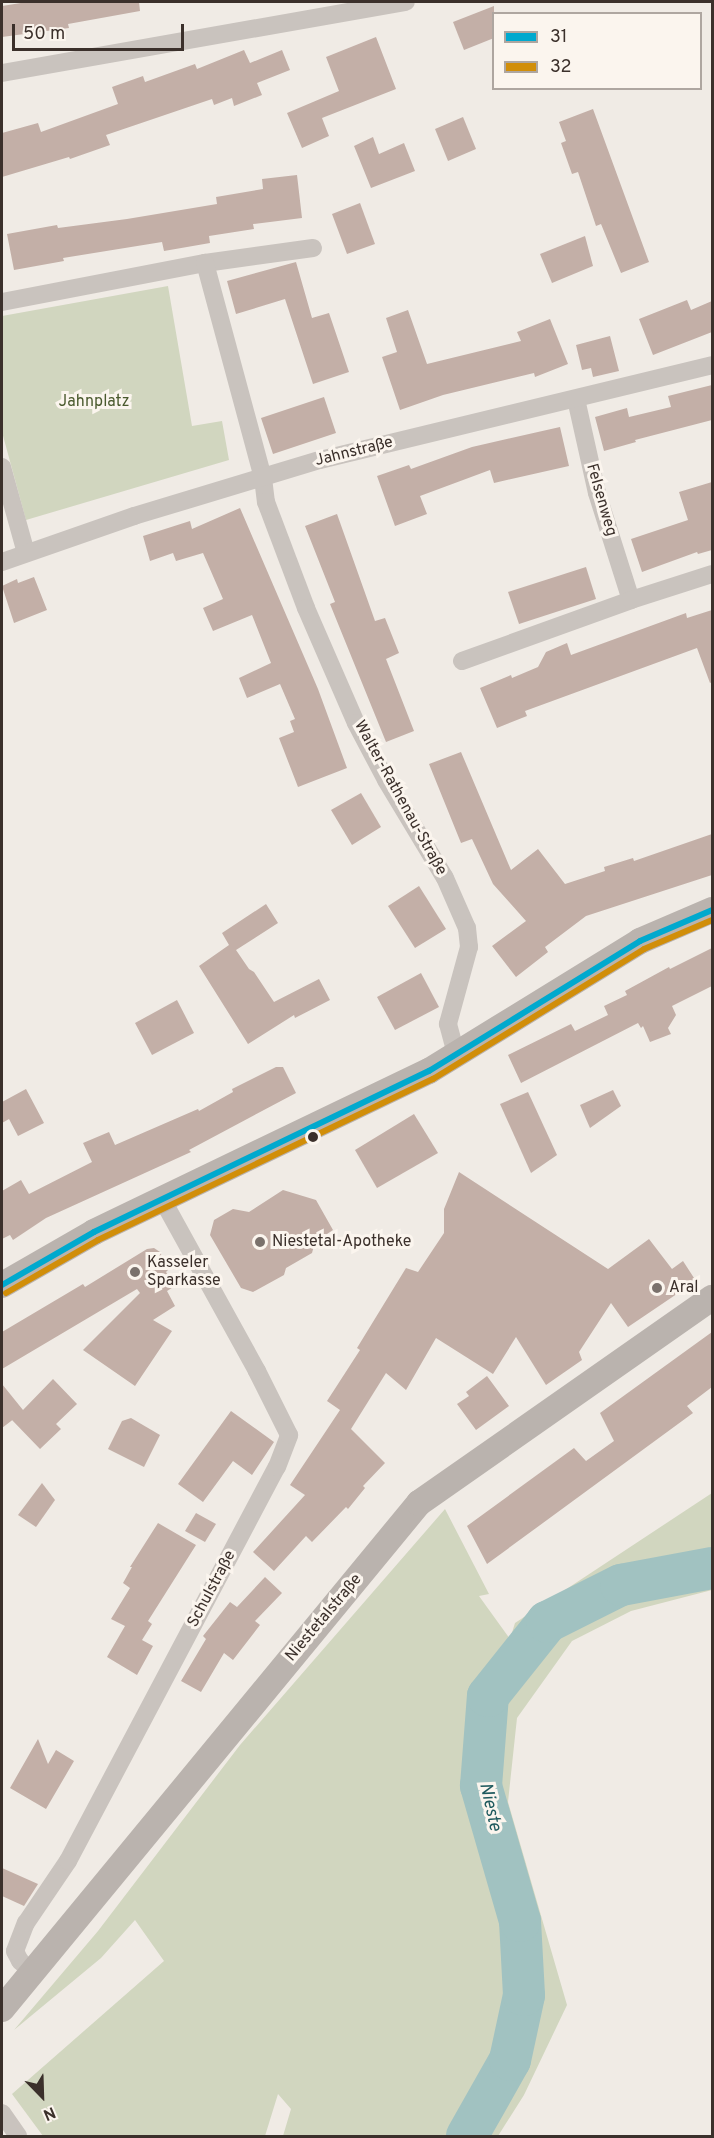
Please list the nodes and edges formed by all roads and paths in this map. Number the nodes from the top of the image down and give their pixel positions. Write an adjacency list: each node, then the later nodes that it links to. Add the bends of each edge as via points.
1 (406, 2): 2 (street)
2 (2, 73)
3 (313, 248): 4 (street)
4 (205, 263): 5 (street); 9 (street)
5 (2, 302)
6 (712, 365): 7 (street, Jahnstraße)
7 (576, 399): 9 (street, Jahnstraße, via 320,460); 13 (street, Felsenweg, via 597,493)
8 (2, 467): 10 (street)
9 (263, 478): 10 (street, Jahnstraße, via 134,516); 16 (street, Walter-Rathenau-Straße, via 266,502 302,597 356,723 445,878 467,928 469,947 447,1024)
10 (27, 554): 11 (street, Jahnstraße)
11 (2, 562)
12 (712, 573): 13 (street)
13 (631, 600): 14 (street)
14 (462, 661)
15 (712, 910): 16 (main road, via 640,941)
16 (456, 1054): 17 (main road, via 429,1071)
17 (162, 1199): 18 (main road, via 94,1232); 20 (street, Schulstraße, via 289,1435 278,1467 68,1861 26,1923 15,1951)
18 (2, 1285)
19 (712, 1298): 20 (main road, Niestetalstraße, via 419,1503)
20 (32, 1972): 21 (main road, Niestetalstraße)
21 (2, 2009)
22 (2, 2114): 23 (street)
23 (18, 2136)

